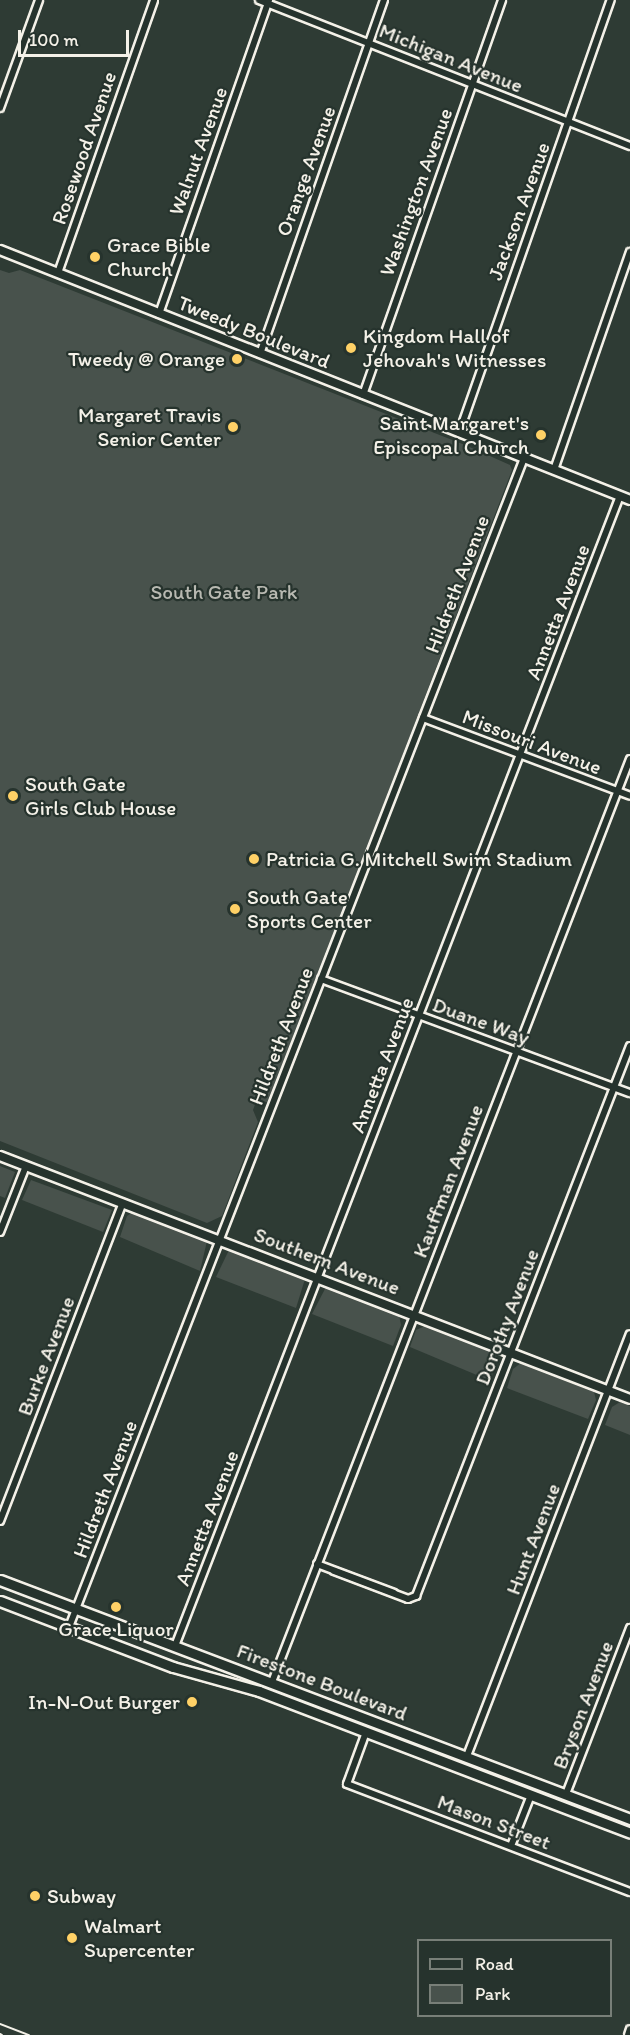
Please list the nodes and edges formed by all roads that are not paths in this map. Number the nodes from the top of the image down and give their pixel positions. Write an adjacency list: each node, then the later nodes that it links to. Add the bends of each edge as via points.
1 (39, 0): 10 (street)
2 (154, 0): 15 (street, Rosewood Avenue)
3 (259, 0): 7 (street, Michigan Avenue)
4 (384, 0): 8 (street, Orange Avenue)
5 (502, 0): 9 (street, Washington Avenue)
6 (611, 0): 11 (street, Jackson Avenue)
7 (269, 2): 8 (street, Michigan Avenue); 16 (street, Walnut Avenue)
8 (369, 44): 9 (street, Michigan Avenue); 17 (street, Orange Avenue)
9 (472, 84): 11 (street, Michigan Avenue); 18 (street, Washington Avenue)
10 (0, 108)
11 (568, 122): 12 (street, Michigan Avenue); 19 (street, Jackson Avenue)
12 (630, 146)
13 (0, 250): 15 (main road, Tweedy Boulevard)
14 (630, 252): 21 (street)
15 (58, 273): 16 (main road, Tweedy Boulevard)
16 (159, 314): 17 (main road, Tweedy Boulevard)
17 (260, 354): 18 (main road, Tweedy Boulevard)
18 (363, 394): 19 (main road, Tweedy Boulevard)
19 (459, 433): 20 (main road, Tweedy Boulevard)
20 (524, 458): 21 (main road, Tweedy Boulevard); 24 (street, Hildreth Avenue)
21 (554, 470): 22 (main road, Tweedy Boulevard)
22 (620, 496): 23 (main road, Tweedy Boulevard); 25 (street, Annetta Avenue)
23 (630, 500)
24 (423, 718): 25 (street, Missouri Avenue); 29 (street, Hildreth Avenue)
25 (520, 755): 27 (street, Missouri Avenue); 30 (street, Annetta Avenue)
26 (630, 759): 27 (street, Kauffman Avenue)
27 (617, 792): 28 (street, Missouri Avenue); 32 (street, Kauffman Avenue)
28 (630, 796)
29 (321, 979): 30 (street, Duane Way); 39 (street, Hildreth Avenue)
30 (419, 1016): 32 (street, Duane Way); 40 (street, Annetta Avenue)
31 (630, 1046): 33 (street, Dorothy Avenue)
32 (516, 1052): 33 (street, Duane Way); 41 (street, Kauffman Avenue)
33 (614, 1088): 34 (street, Duane Way); 43 (street, Dorothy Avenue)
34 (630, 1093)
35 (0, 1155): 36 (street, Southern Avenue)
36 (26, 1166): 37 (street, Southern Avenue); 38 (street)
37 (123, 1203): 39 (street, Southern Avenue); 46 (street, Burke Avenue)
38 (0, 1232)
39 (220, 1238): 40 (street, Southern Avenue); 50 (street, Hildreth Avenue)
40 (318, 1276): 41 (street, Southern Avenue); 53 (street, Annetta Avenue)
41 (414, 1314): 43 (street, Southern Avenue); 47 (street, Kauffman Avenue)
42 (630, 1334): 44 (street, Hunt Avenue)
43 (511, 1353): 44 (street, Southern Avenue); 47 (street, Dorothy Avenue, via 413,1598)
44 (608, 1390): 45 (street, Southern Avenue); 56 (street, Hunt Avenue)
45 (630, 1399)
46 (0, 1521)
47 (317, 1564): 54 (street, Kauffman Avenue)
48 (0, 1580): 50 (main road, Firestone Boulevard)
49 (0, 1601): 51 (main road, Firestone Boulevard)
50 (76, 1609): 51 (street, Hildreth Avenue); 53 (main road, Firestone Boulevard)
51 (69, 1627): 55 (main road, Firestone Boulevard)
52 (630, 1628): 57 (street, Bryson Avenue)
53 (175, 1646): 54 (main road, Firestone Boulevard)
54 (272, 1682): 56 (main road, Firestone Boulevard)
55 (366, 1732): 58 (main road, Firestone Boulevard); 61 (street, Mason Street, via 346,1784)
56 (467, 1756): 57 (main road, Firestone Boulevard)
57 (566, 1794): 59 (main road, Firestone Boulevard)
58 (531, 1795): 60 (main road, Firestone Boulevard); 61 (street)
59 (630, 1819)
60 (630, 1833)
61 (511, 1846): 62 (street, Mason Street)
62 (630, 1892)
63 (630, 2029): 64 (street)
64 (628, 2035)

